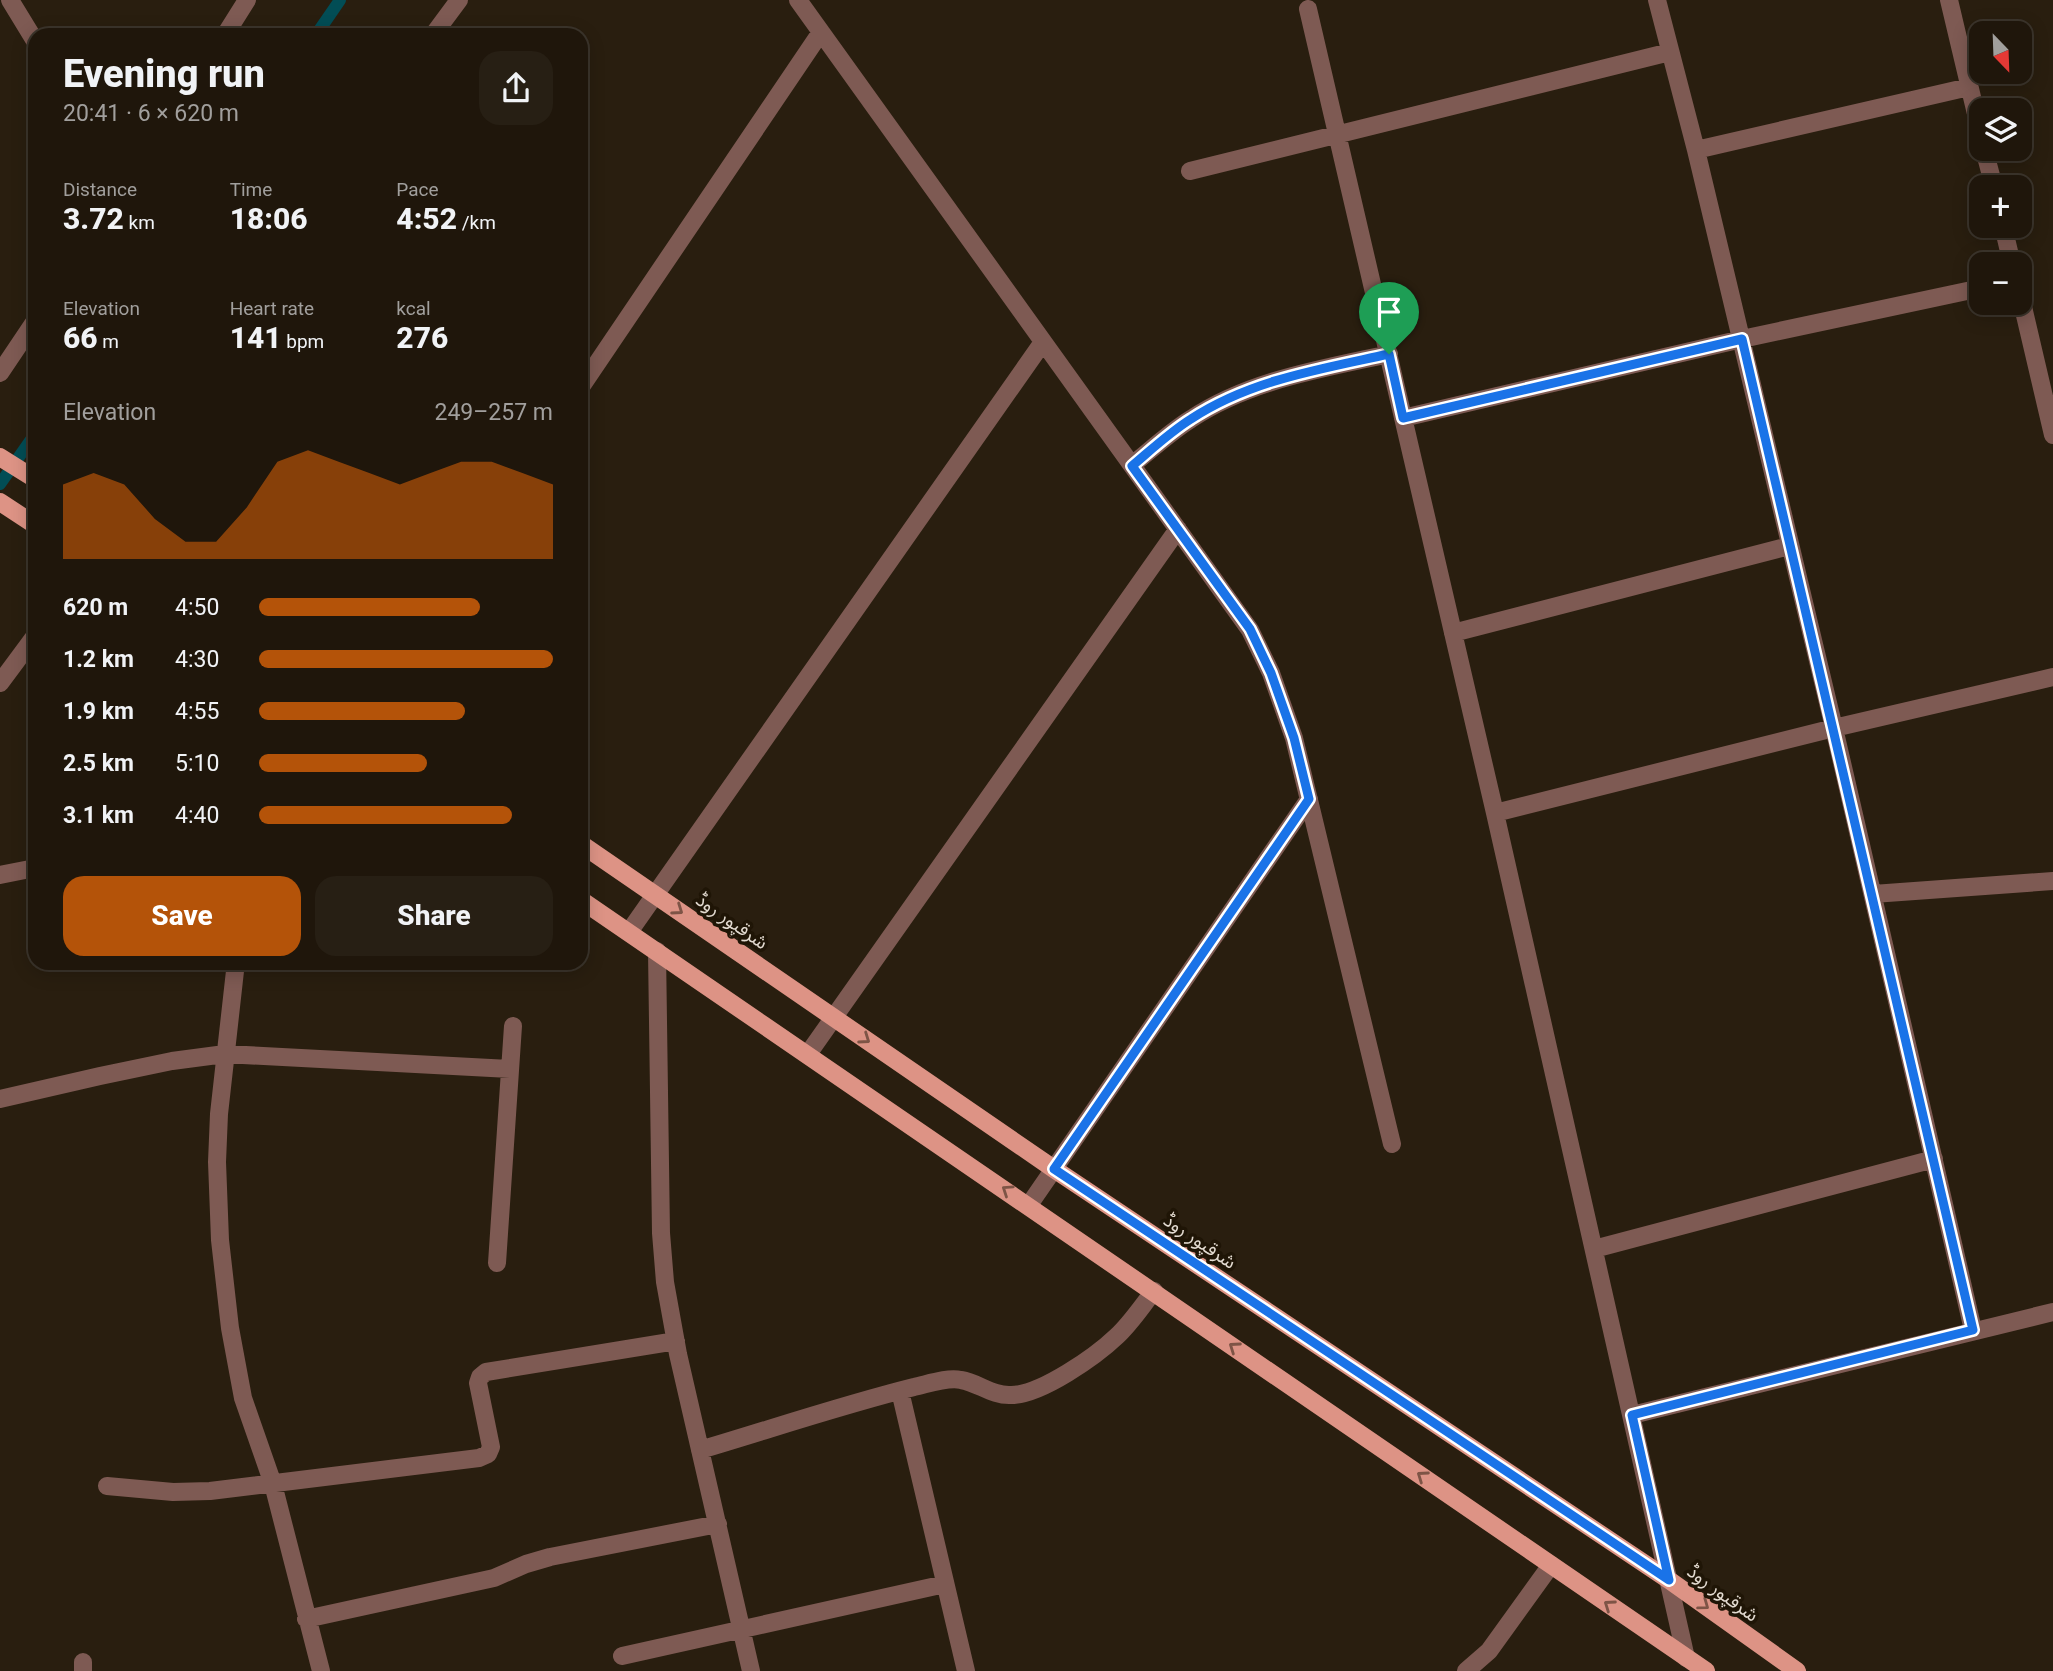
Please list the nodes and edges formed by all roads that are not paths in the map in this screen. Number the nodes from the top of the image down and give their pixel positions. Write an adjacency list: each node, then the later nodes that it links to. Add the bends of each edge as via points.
1 (10, 0): 10 (street)
2 (247, 0): 8 (street)
3 (459, 0): 9 (street)
4 (798, 0): 11 (street)
5 (1657, 0): 12 (street)
6 (1949, 0): 13 (street)
7 (1308, 9): 15 (street)
8 (229, 28)
9 (438, 28)
10 (28, 30)
11 (821, 32): 22 (street); 25 (street)
12 (1670, 52): 15 (street); 16 (street)
13 (1969, 87): 14 (street); 16 (street)
14 (1972, 98)
15 (1337, 133): 17 (street); 23 (street)
16 (1696, 150): 21 (street)
17 (1190, 171)
18 (1969, 291): 21 (street)
19 (2025, 315): 27 (street)
20 (28, 331): 24 (street)
21 (1742, 339): 26 (street); 34 (street)
22 (1043, 342): 29 (street); 46 (street)
23 (1389, 354): 26 (street); 29 (street, via 1248,390 1190,419)
24 (0, 373)
25 (588, 377)
26 (1403, 418): 35 (street)
27 (2053, 435)
28 (0, 457): 30 (main road)
29 (1132, 466): 33 (street)
30 (28, 475)
31 (0, 502): 32 (main road)
32 (28, 520)
33 (1178, 529): 40 (street, via 1250,629 1294,738); 52 (street)
34 (1789, 546): 35 (street); 39 (street)
35 (1453, 633): 41 (street)
36 (28, 645): 38 (street)
37 (2053, 677): 39 (street)
38 (0, 683)
39 (1834, 728): 41 (street); 47 (street)
40 (1309, 799): 58 (street); 60 (street)
41 (1495, 813): 62 (street)
42 (588, 849): 46 (main road, شرقپور روڈ)
43 (28, 869): 44 (street)
44 (0, 875)
45 (2053, 881): 47 (street)
46 (655, 894): 49 (street); 52 (main road, شرقپور روڈ, one-way to 52)
47 (1873, 894): 59 (street)
48 (588, 905): 49 (main road)
49 (629, 932): 50 (main road)
50 (657, 951): 55 (main road); 67 (street, via 661,1233)
51 (235, 970): 54 (street)
52 (834, 1017): 55 (street); 60 (main road, شرقپور روڈ, one-way to 60)
53 (513, 1026): 56 (street)
54 (225, 1054): 56 (street); 57 (street); 71 (street, via 217,1161 220,1240 243,1398)
55 (808, 1054): 61 (main road, one-way to 55)
56 (510, 1069): 63 (street)
57 (0, 1099)
58 (1392, 1143)
59 (1934, 1159): 62 (street); 66 (street)
60 (1054, 1169): 61 (street); 75 (main road, شرقپور روڈ)
61 (1029, 1205): 64 (main road)
62 (1594, 1249): 69 (street)
63 (496, 1263)
64 (1154, 1292): 68 (street, via 1102,1349 1028,1392 1013,1396 993,1393 960,1379); 74 (main road, one-way to 64)
65 (2053, 1312): 66 (street)
66 (1973, 1330): 69 (street)
67 (676, 1341): 70 (street); 71 (street, via 486,1372 478,1383 491,1447 479,1458)
68 (900, 1391): 70 (street); 76 (street)
69 (1632, 1415): 75 (street)
70 (700, 1450): 73 (street)
71 (272, 1484): 72 (street, via 198,1492); 77 (street)
72 (107, 1486)
73 (718, 1524): 77 (street, via 550,1558 494,1578); 78 (street)
74 (1551, 1565): 80 (main road, one-way to 74); 84 (street, via 1489,1651)
75 (1669, 1580): 80 (street); 86 (main road, شرقپور روڈ, one-way to 86)
76 (945, 1584): 78 (street); 83 (street)
77 (306, 1619): 81 (street)
78 (741, 1629): 79 (street); 82 (street)
79 (622, 1656)
80 (1686, 1658): 85 (main road)
81 (321, 1671)
82 (751, 1671)
83 (966, 1671)
84 (1466, 1671)
85 (1706, 1671)
86 (1797, 1671)

